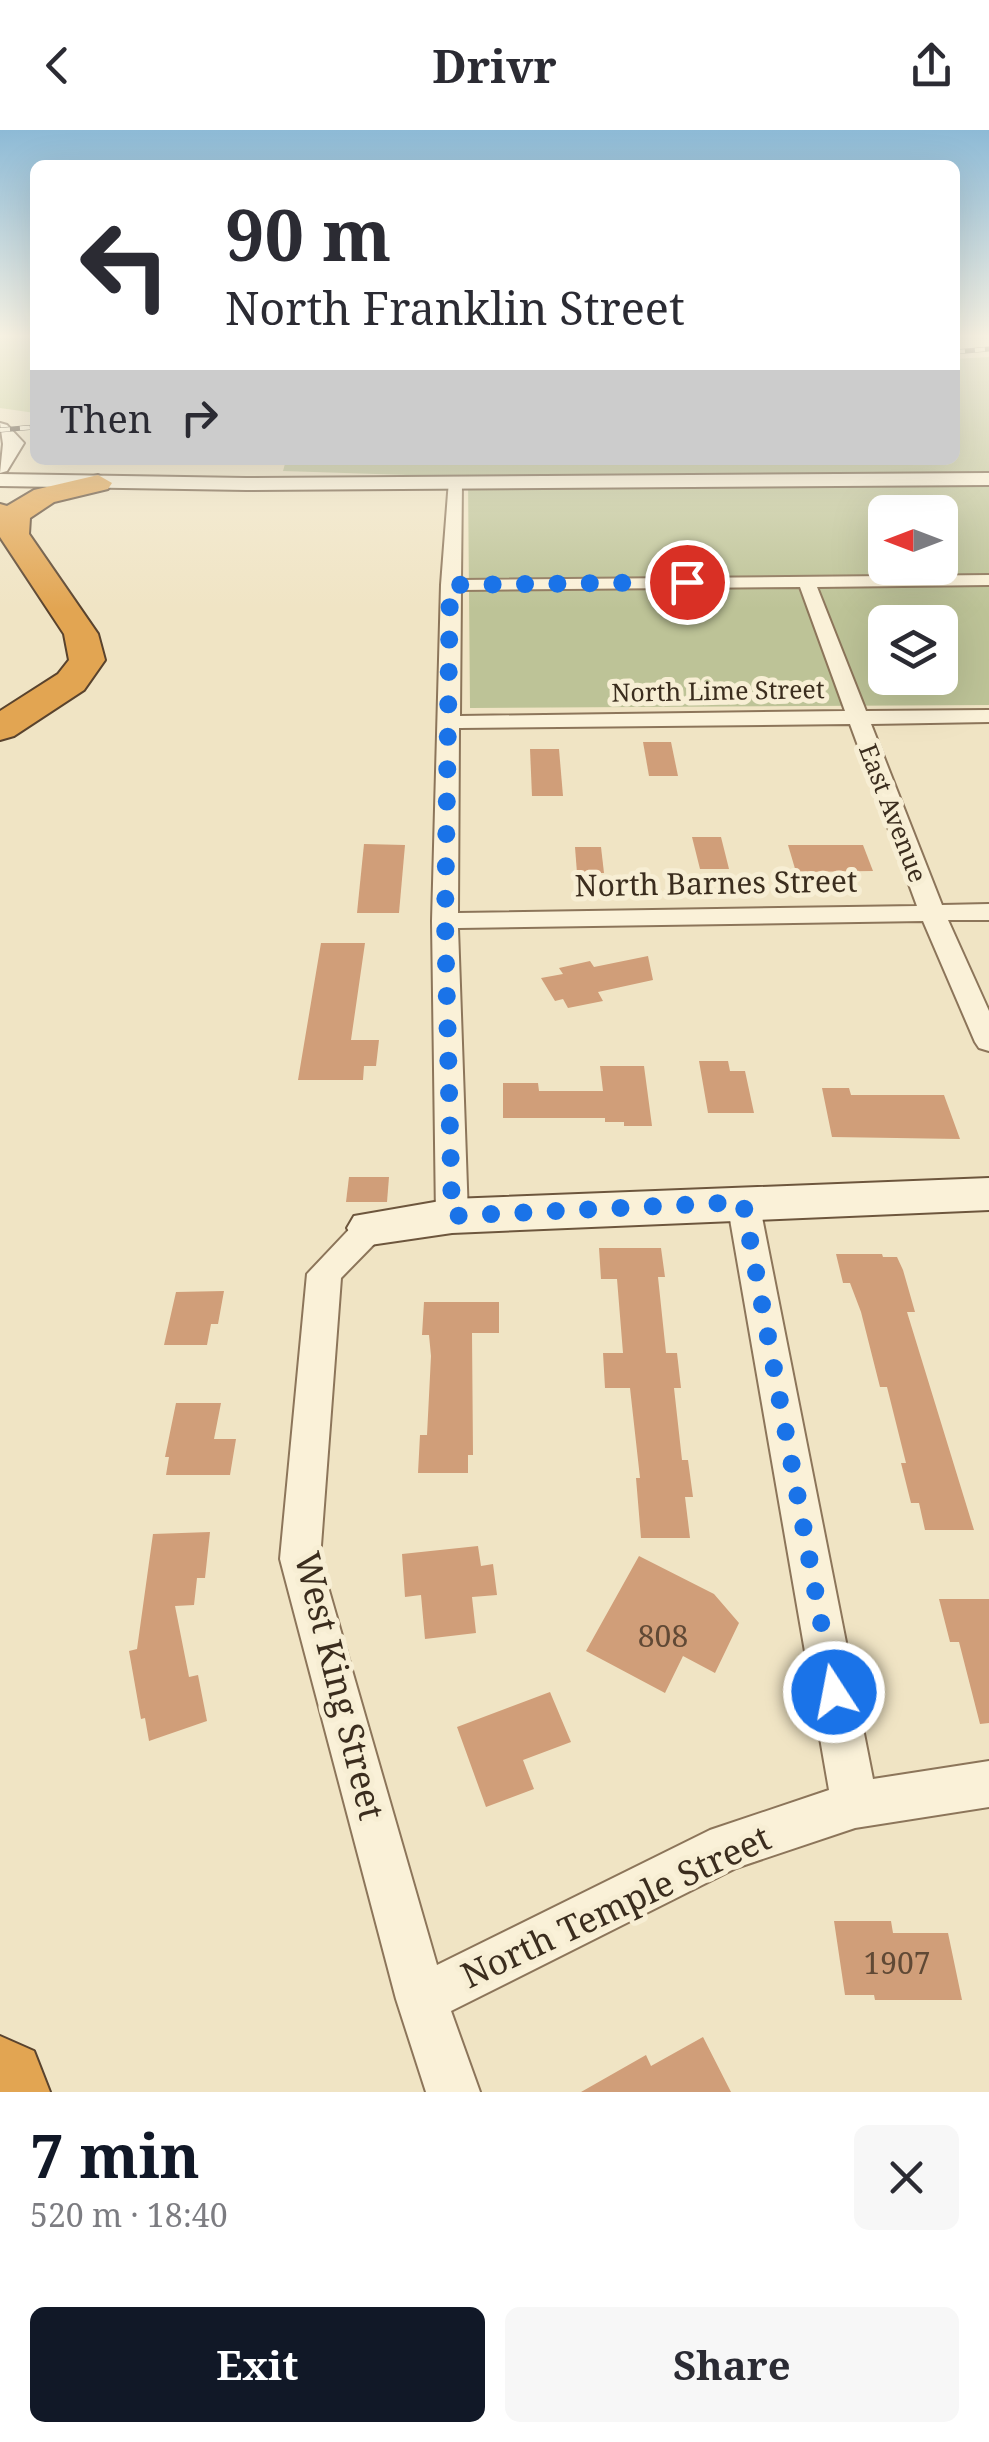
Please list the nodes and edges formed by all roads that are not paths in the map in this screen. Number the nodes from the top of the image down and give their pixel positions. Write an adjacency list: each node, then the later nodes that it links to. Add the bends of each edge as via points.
1 (0, 429): 2 (main road, via 14,444)
2 (0, 469): 5 (main road)
3 (989, 478): 6 (main road)
4 (0, 480): 7 (main road)
5 (258, 482): 6 (main road); 7 (main road)
6 (454, 483): 11 (street)
7 (98, 484): 8 (highway, via 31,502)
8 (4, 535): 12 (highway, via 46,653 25,685); 16 (highway, via 82,634 87,660 70,682)
9 (806, 580): 10 (street); 11 (street); 14 (street, East Avenue)
10 (989, 580)
11 (450, 585): 15 (street)
12 (0, 696)
13 (989, 716): 14 (street, North Lime Street)
14 (855, 717): 15 (street, North Lime Street); 18 (street, East Avenue)
15 (447, 722): 19 (street)
16 (0, 728)
17 (989, 912): 18 (street, North Barnes Street)
18 (932, 913): 19 (street, North Barnes Street); 20 (street, East Avenue)
19 (445, 921): 23 (street)
20 (989, 1042)
21 (989, 1194): 22 (main road)
22 (743, 1202): 23 (main road); 26 (street)
23 (452, 1216): 24 (main road)
24 (370, 1228): 27 (street, West King Street, via 324,1274 300,1560)
25 (989, 1784): 26 (street, North Temple Street)
26 (854, 1805): 27 (street, North Temple Street, via 727,1847)
27 (422, 2000): 28 (street, West King Street)
28 (453, 2092)

